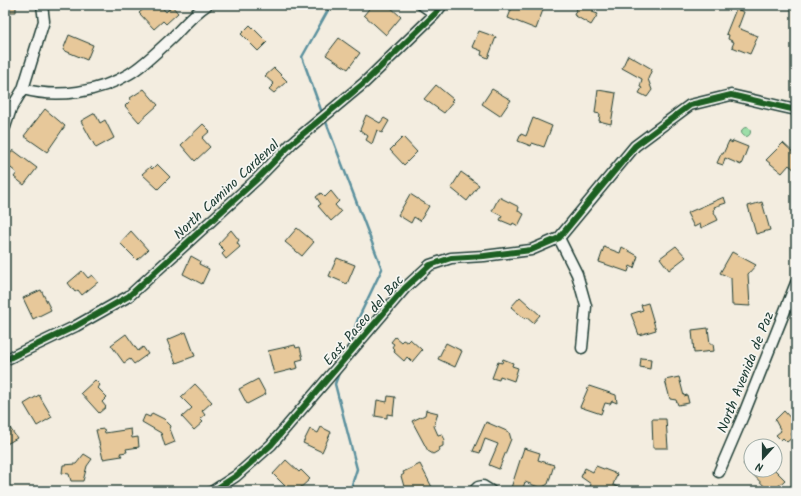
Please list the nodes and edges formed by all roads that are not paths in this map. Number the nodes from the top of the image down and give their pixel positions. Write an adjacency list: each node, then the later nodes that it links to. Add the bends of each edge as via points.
1 (42, 5): 6 (street, via 44,21)
2 (422, 5): 5 (street)
3 (442, 5): 5 (street, North Camino Cardenal)
4 (200, 7): 6 (street, via 171,39 130,74 89,91 43,93)
5 (435, 14): 13 (street, North Camino Cardenal, via 364,83 292,143 257,179 129,296 76,326)
6 (23, 89): 8 (street)
7 (796, 110): 10 (street, East Paseo del Bac, via 731,95 690,105 636,146)
8 (8, 112): 9 (street)
9 (5, 128)
10 (559, 238): 12 (street, via 577,274 586,306); 15 (street, East Paseo del Bac, via 531,250 451,258 430,265 405,288 272,445)
11 (796, 283): 14 (street, North Avenida de Paz)
12 (582, 348)
13 (5, 360)
14 (719, 472)
15 (214, 491)
16 (474, 491): 17 (street, via 483,486)
17 (491, 491)

